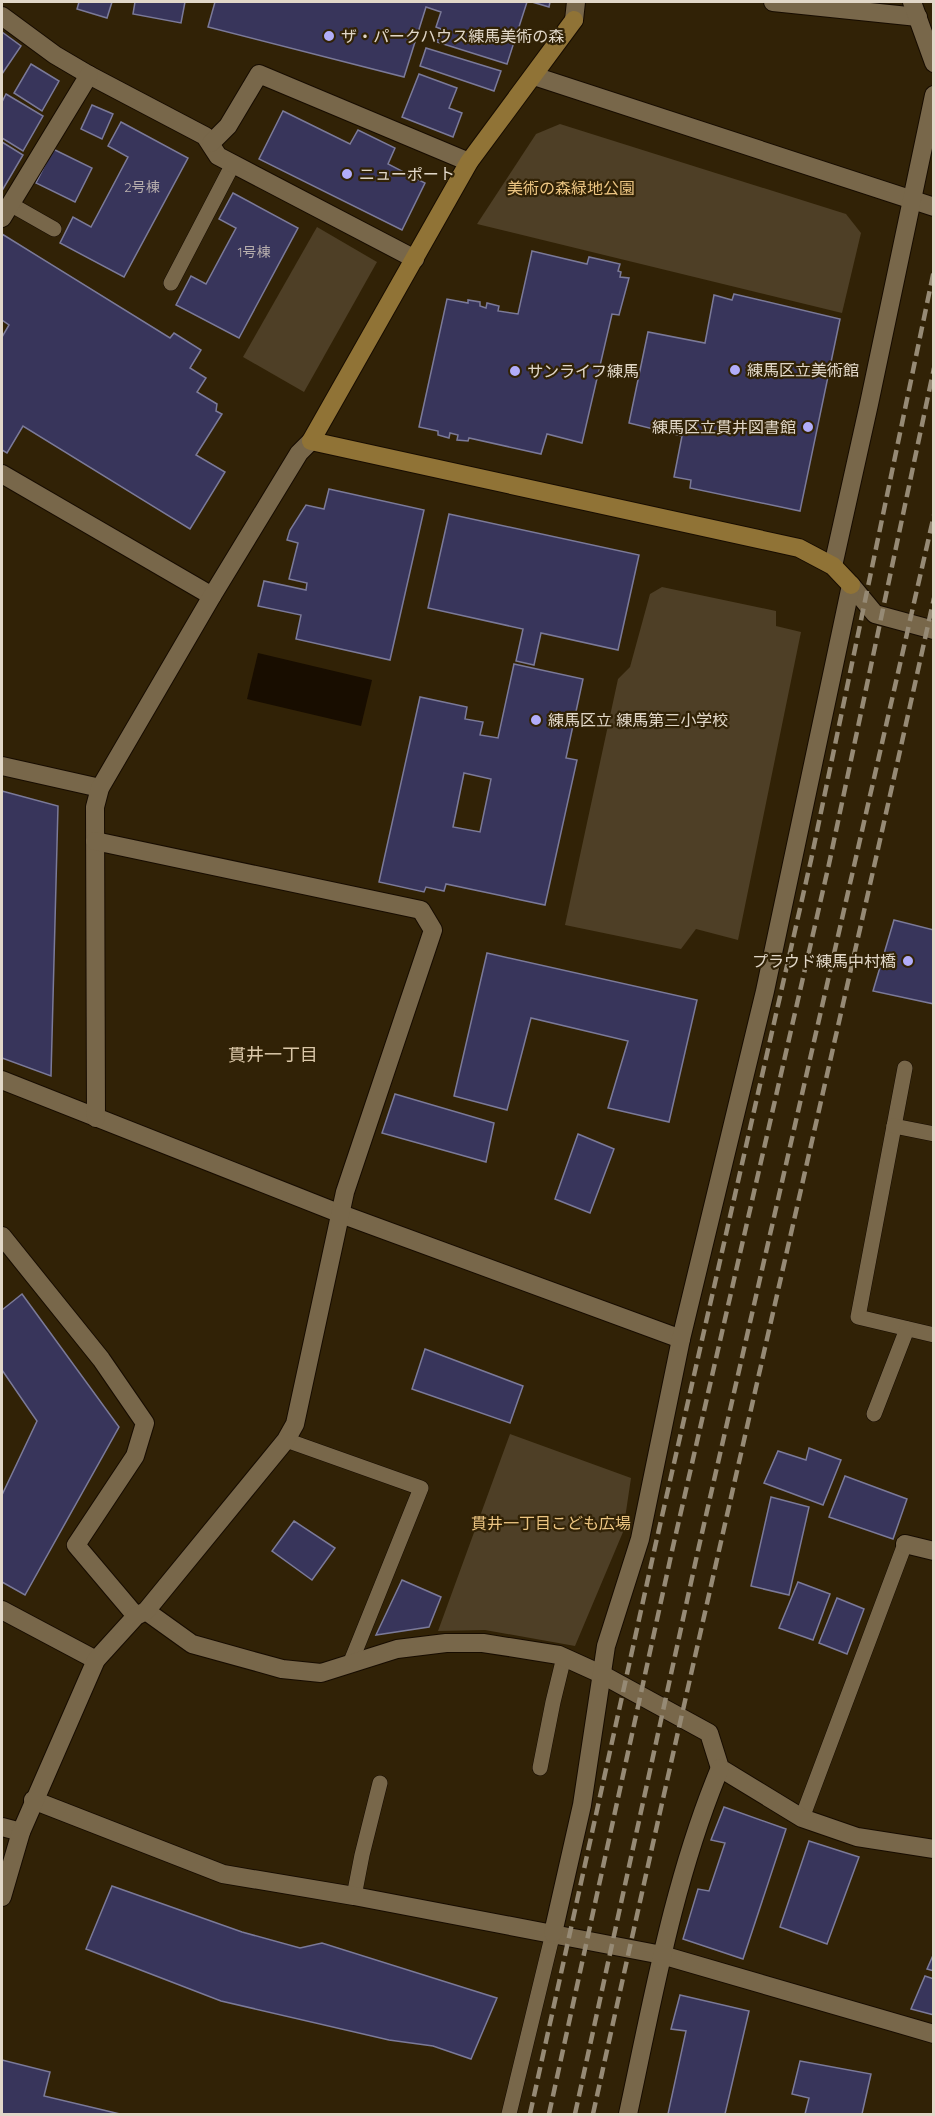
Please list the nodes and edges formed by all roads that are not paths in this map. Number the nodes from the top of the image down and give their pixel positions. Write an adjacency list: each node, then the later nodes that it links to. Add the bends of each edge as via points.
1 (576, 2): 7 (street, via 574,20)
2 (773, 2): 3 (street)
3 (915, 10): 5 (street)
4 (2, 16): 6 (street)
5 (933, 63)
6 (89, 75): 9 (street, via 205,136); 14 (street)
7 (534, 76): 10 (street); 12 (street)
8 (933, 95): 12 (street)
9 (211, 143): 10 (street, via 228,126 259,74); 11 (street, via 218,156)
10 (469, 162): 16 (street)
11 (233, 164): 16 (street); 17 (lane)
12 (911, 198): 13 (street); 20 (street)
13 (933, 207)
14 (6, 211): 15 (lane)
15 (54, 229)
16 (415, 259): 18 (street)
17 (171, 283)
18 (311, 441): 20 (street, via 799,549); 22 (street, via 298,453)
19 (2, 474): 22 (street)
20 (833, 566): 21 (street)
21 (851, 585): 23 (street, via 875,614); 36 (street, via 765,991)
22 (212, 596): 25 (street)
23 (933, 630)
24 (2, 766): 25 (street)
25 (100, 789): 26 (street, via 95,807)
26 (95, 842): 29 (street); 32 (street, via 421,910 433,930)
27 (905, 1068): 30 (lane)
28 (2, 1080): 29 (street)
29 (96, 1118): 32 (street)
30 (894, 1126): 31 (lane); 34 (lane, via 858,1317)
31 (933, 1134)
32 (340, 1214): 36 (street); 38 (street, via 295,1424)
33 (2, 1236): 42 (street, via 101,1359 145,1423 135,1456 76,1545)
34 (907, 1329): 35 (lane); 37 (lane)
35 (933, 1335)
36 (681, 1339): 46 (street, via 640,1539)
37 (874, 1414)
38 (286, 1440): 42 (street); 45 (lane, via 421,1488)
39 (905, 1544): 40 (street); 51 (lane)
40 (933, 1551)
41 (2, 1610): 44 (street)
42 (141, 1614): 44 (street); 45 (street, via 192,1644 282,1669 321,1673)
43 (564, 1657): 45 (street, via 483,1643 446,1642 397,1649); 46 (street); 47 (lane)
44 (96, 1660): 50 (street)
45 (350, 1664)
46 (601, 1674): 48 (street, via 709,1733); 57 (street, via 582,1805)
47 (540, 1768)
48 (720, 1768): 51 (street); 58 (street, via 701,1813)
49 (380, 1783): 55 (lane)
50 (33, 1800): 53 (street); 55 (street, via 223,1874)
51 (802, 1818): 54 (street, via 857,1837)
52 (2, 1827): 53 (street)
53 (21, 1832): 56 (street)
54 (933, 1850)
55 (354, 1896): 57 (street)
56 (2, 1898)
57 (553, 1933): 58 (street); 60 (lane)
58 (662, 1955): 59 (street); 61 (street)
59 (933, 2034)
60 (509, 2115)
61 (628, 2115)

